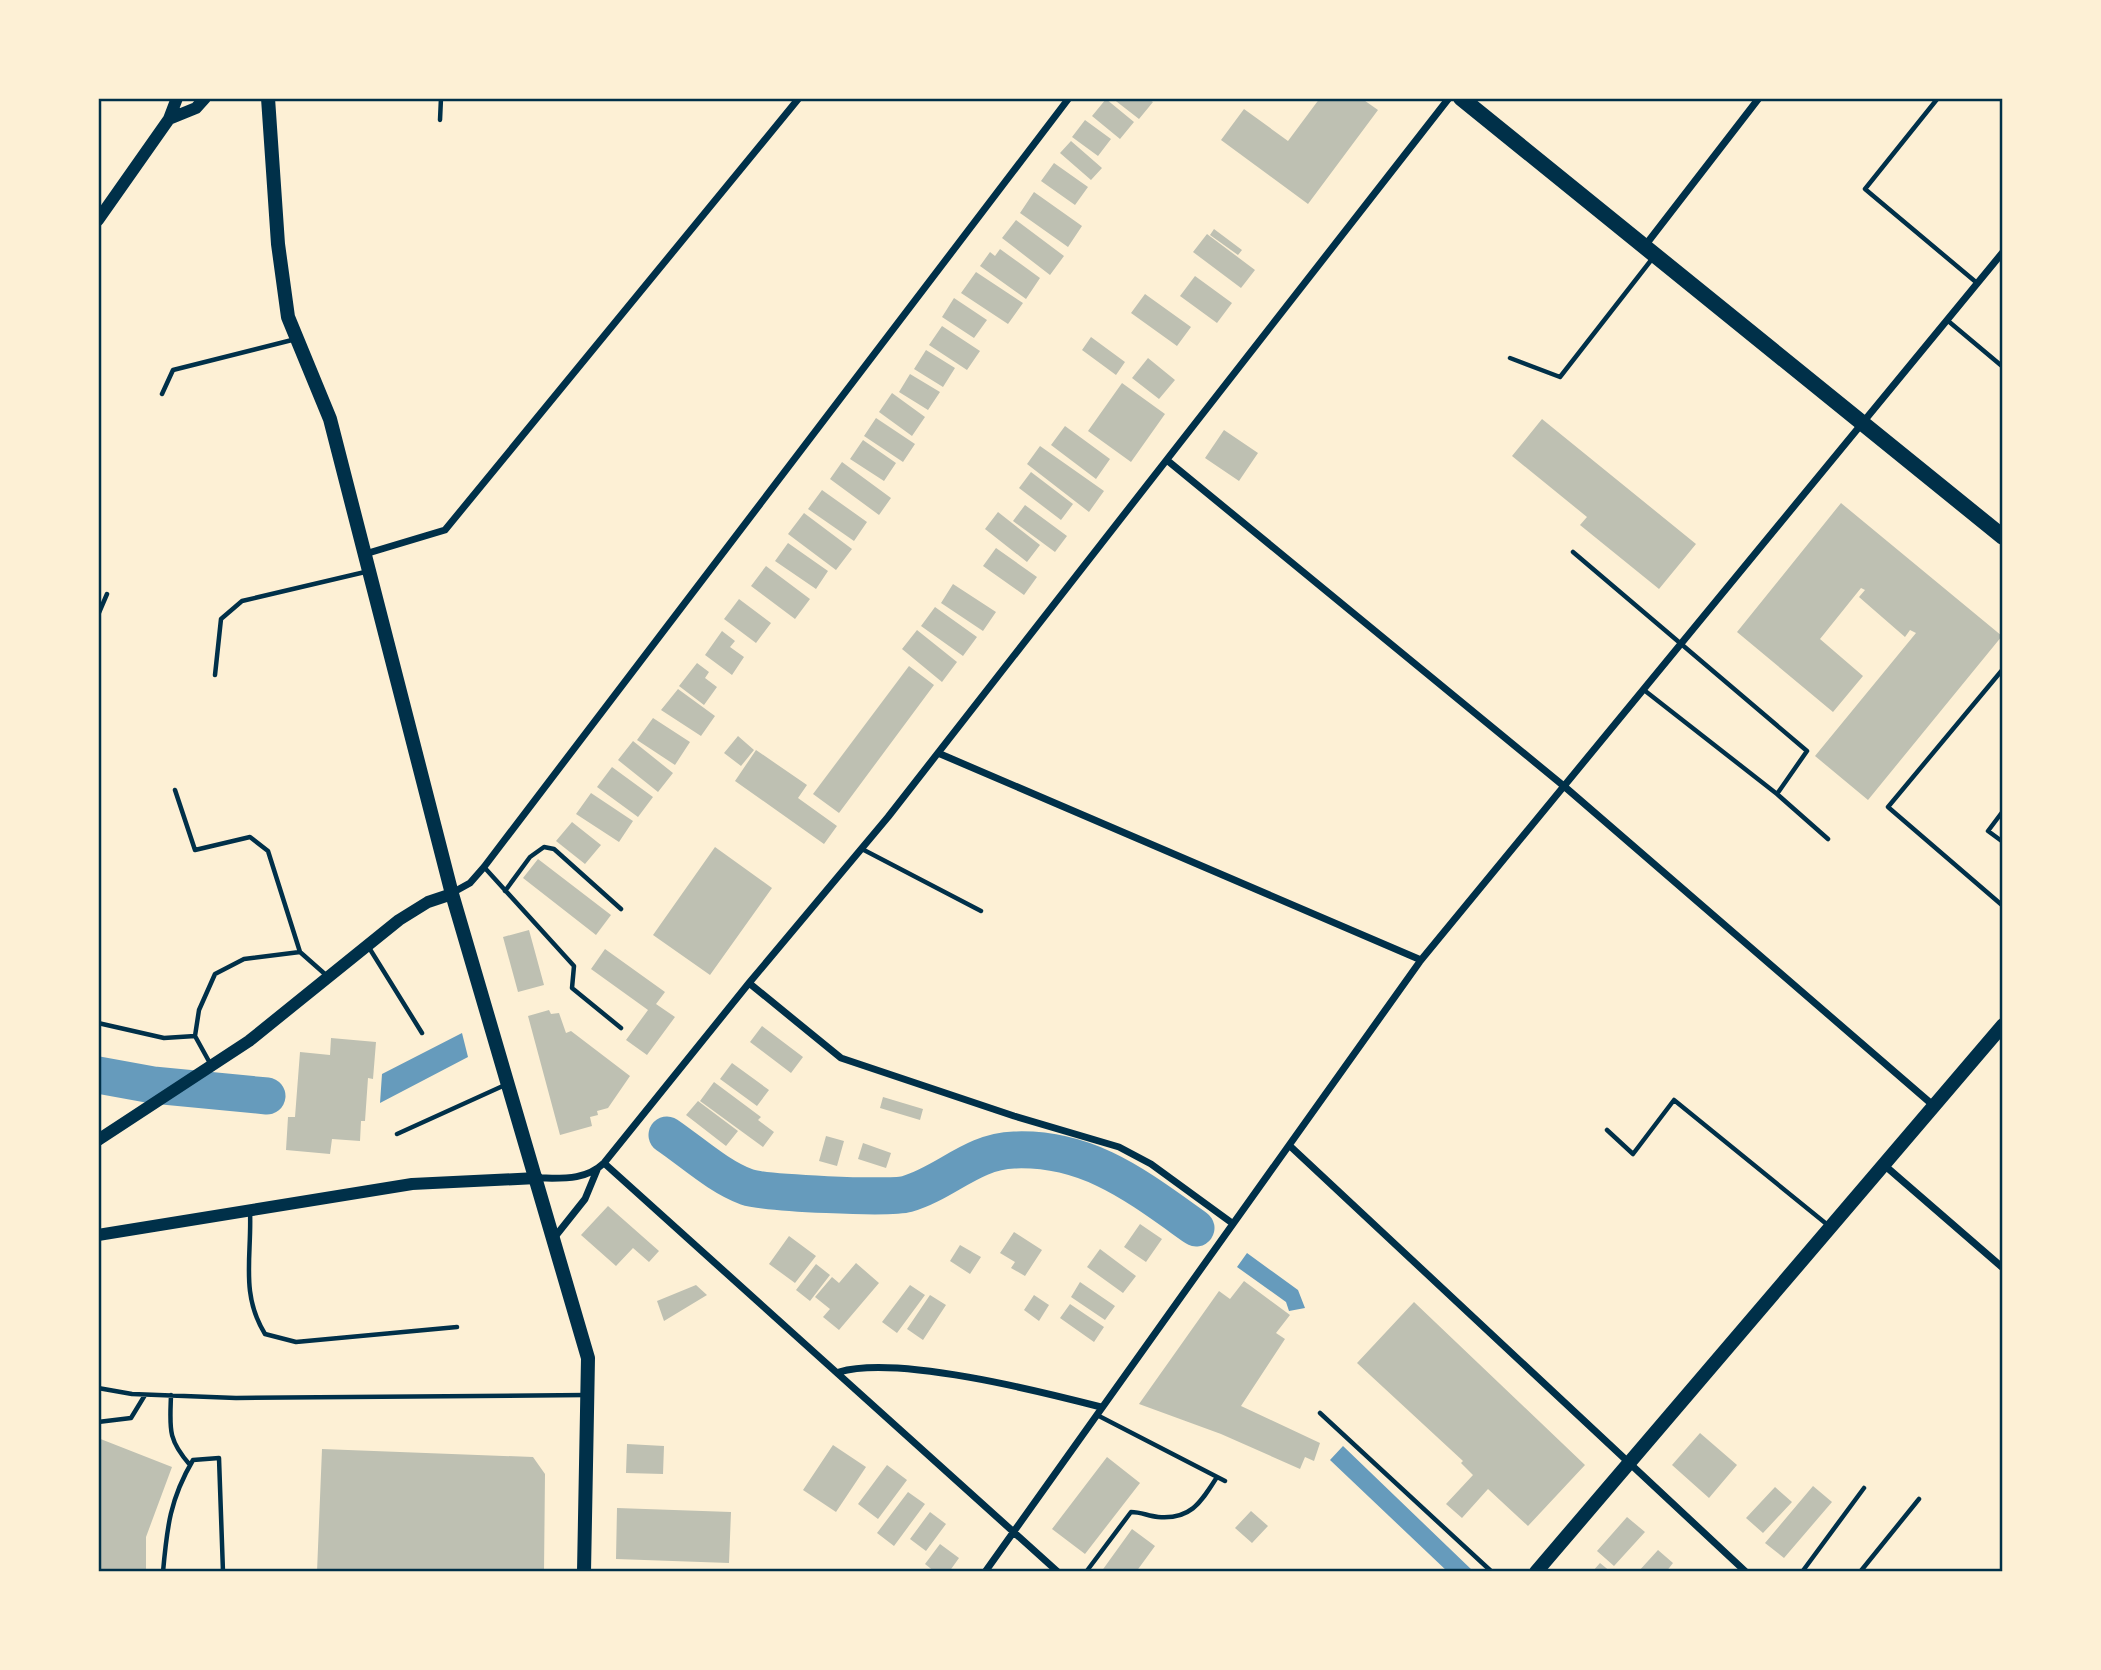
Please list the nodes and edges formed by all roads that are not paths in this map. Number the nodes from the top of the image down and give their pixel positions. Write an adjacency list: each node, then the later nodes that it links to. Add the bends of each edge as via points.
1 (177, 98): 11 (street)
2 (205, 98): 11 (street, via 196,108)
3 (268, 98): 18 (main road, via 278,244 288,317)
4 (441, 98): 12 (lane)
5 (799, 98): 26 (street, via 445,530)
6 (1069, 98): 42 (street)
7 (1449, 98): 23 (street)
8 (1461, 98): 14 (main road)
9 (1759, 98): 14 (street)
10 (1938, 98): 16 (lane, via 1865,189)
11 (169, 119): 13 (street)
12 (440, 120)
13 (98, 220)
14 (1649, 251): 19 (lane, via 1560,377); 22 (main road)
15 (2003, 252): 16 (street)
16 (1977, 283): 17 (street)
17 (1947, 320): 20 (lane); 22 (street)
18 (297, 339): 21 (lane, via 173,370); 26 (main road, via 330,419)
19 (1510, 358)
20 (2003, 367)
21 (162, 394)
22 (1862, 422): 24 (main road); 30 (street)
23 (1168, 461): 34 (street); 35 (street)
24 (2003, 537)
25 (1573, 552): 30 (lane)
26 (365, 554): 27 (main road)
27 (370, 571): 32 (lane, via 243,601 221,619); 44 (main road)
28 (107, 594): 29 (lane)
29 (98, 615)
30 (1681, 645): 33 (street); 37 (lane, via 1807,751)
31 (2003, 669): 45 (lane, via 1888,807)
32 (215, 675)
33 (1644, 690): 35 (street); 37 (lane)
34 (938, 753): 41 (street); 50 (street)
35 (1565, 787): 50 (street); 60 (street)
36 (174, 790): 49 (lane, via 195,849 250,837 268,851)
37 (1777, 794): 39 (lane)
38 (2003, 811): 40 (lane, via 1988,831)
39 (1828, 839)
40 (2003, 842)
41 (862, 848): 47 (lane); 52 (street)
42 (484, 867): 43 (lane); 44 (street)
43 (505, 891): 46 (lane, via 530,857 544,847 554,849); 55 (lane, via 574,966 572,988)
44 (452, 894): 48 (street, via 413,910); 59 (main road)
45 (2003, 906)
46 (621, 909)
47 (981, 911)
48 (368, 945): 51 (street); 56 (lane)
49 (300, 953): 51 (lane); 57 (lane, via 244,959 215,974 199,1010)
50 (1421, 960): 64 (street)
51 (330, 978): 58 (street)
52 (749, 983): 65 (street); 70 (street, via 841,1058 1119,1147 1151,1164)
53 (98, 1023): 57 (lane, via 164,1038)
54 (2003, 1025): 60 (main road)
55 (621, 1028)
56 (422, 1033)
57 (195, 1036): 58 (lane)
58 (209, 1069): 63 (street)
59 (509, 1083): 62 (lane); 68 (main road)
60 (1934, 1106): 66 (main road)
61 (1607, 1130): 71 (lane, via 1633,1154 1674,1100)
62 (397, 1134)
63 (98, 1140)
64 (1290, 1146): 70 (street); 84 (street)
65 (604, 1163): 67 (street); 76 (street)
66 (1883, 1164): 71 (main road); 74 (street)
67 (597, 1170): 68 (street, via 579,1177); 73 (street, via 585,1199)
68 (537, 1178): 69 (street, via 412,1184); 73 (main road)
69 (250, 1210): 72 (street); 75 (lane, via 247,1280 253,1315 265,1334 296,1342)
70 (1232, 1223): 81 (street)
71 (1830, 1227): 84 (main road)
72 (98, 1235)
73 (554, 1238): 80 (main road, via 588,1358)
74 (2003, 1268)
75 (457, 1327)
76 (839, 1372): 81 (street, via 864,1365 898,1368 1027,1389); 90 (street)
77 (98, 1388): 78 (lane)
78 (146, 1394): 79 (lane); 83 (lane, via 131,1418)
79 (171, 1395): 80 (lane); 85 (lane, via 174,1447)
80 (587, 1395): 93 (main road)
81 (1099, 1411): 86 (lane); 90 (street)
82 (1320, 1413): 97 (lane)
83 (98, 1422)
84 (1630, 1461): 98 (main road); 99 (street)
85 (190, 1465): 91 (lane, via 167,1517); 92 (lane, via 193,1460 219,1458)
86 (1217, 1477): 87 (lane); 96 (lane, via 1189,1514 1156,1517 1131,1512)
87 (1225, 1482)
88 (1864, 1488): 100 (lane)
89 (1919, 1499): 101 (lane)
90 (1013, 1532): 94 (street); 95 (street)
91 (163, 1572)
92 (223, 1572)
93 (584, 1572)
94 (985, 1572)
95 (1058, 1572)
96 (1086, 1572)
97 (1492, 1572)
98 (1536, 1572)
99 (1746, 1572)
100 (1802, 1572)
101 (1860, 1572)

